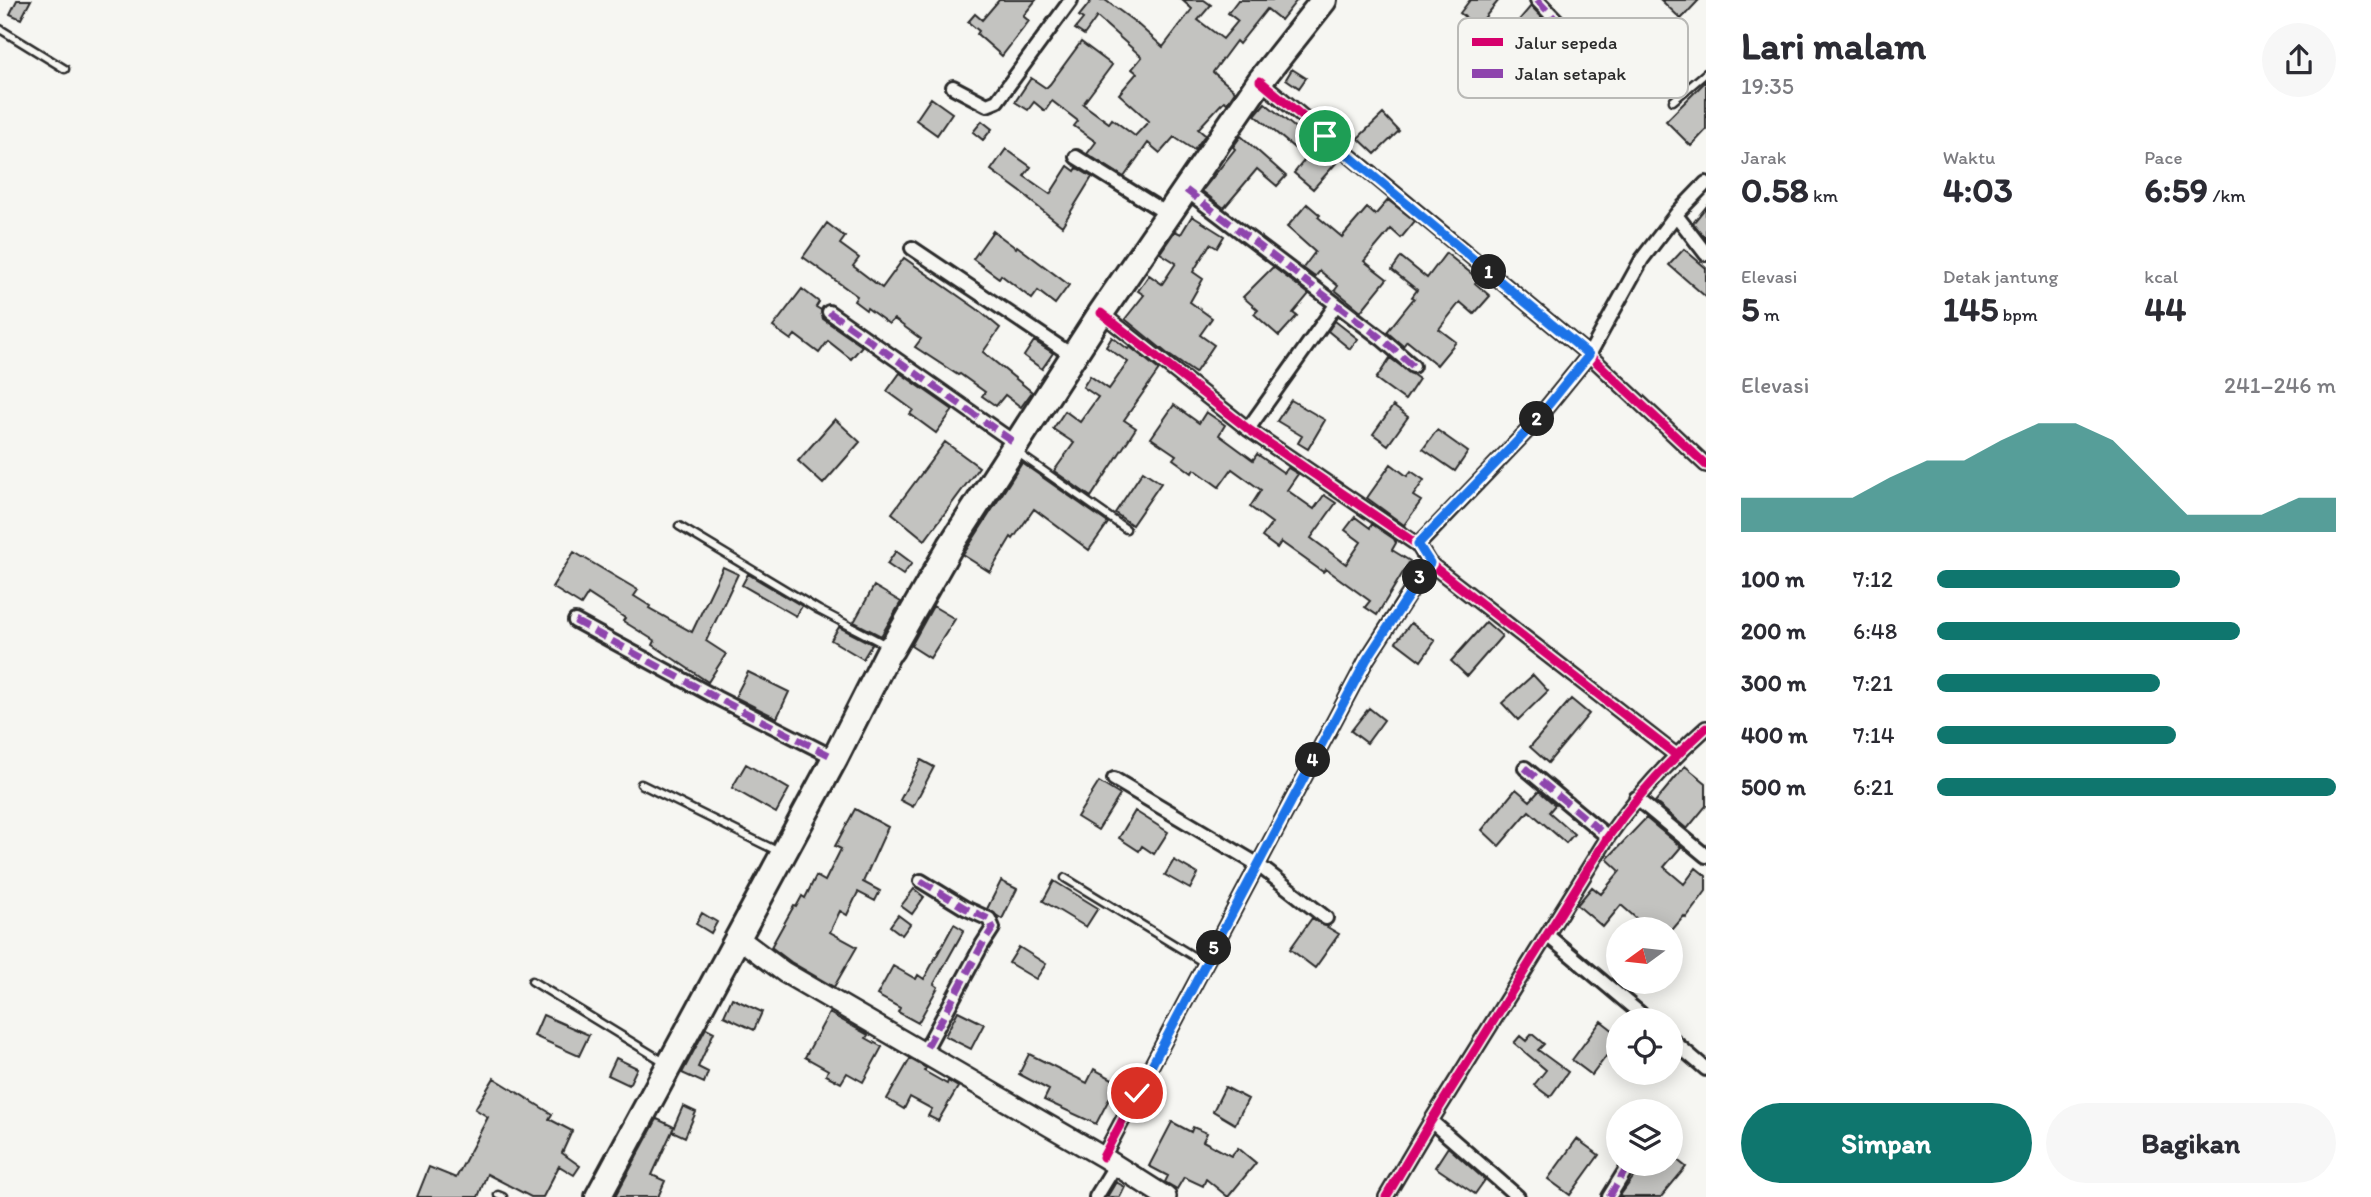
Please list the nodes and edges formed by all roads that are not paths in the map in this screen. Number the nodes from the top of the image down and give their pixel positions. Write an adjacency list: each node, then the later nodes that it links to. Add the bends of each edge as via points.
1 (1052, 0): 4 (street)
2 (1324, 0): 9 (highway)
3 (1537, 0): 5 (street)
4 (1067, 4): 10 (street, via 997,101 987,105)
5 (1554, 18)
6 (0, 29): 7 (lane)
7 (65, 69)
8 (1706, 73): 11 (lane)
9 (1260, 81): 16 (highway); 24 (street)
10 (953, 87)
11 (1688, 88)
12 (1677, 98): 13 (lane)
13 (1673, 101)
14 (1076, 157): 17 (street)
15 (1706, 183): 18 (street)
16 (1186, 190): 17 (highway); 21 (street)
17 (1170, 215): 23 (highway)
18 (1676, 215): 20 (street); 24 (street, via 1642,259)
19 (912, 248): 25 (street)
20 (1706, 254)
21 (1336, 305): 26 (street); 27 (street)
22 (829, 312): 28 (street)
23 (1101, 313): 25 (highway); 27 (street)
24 (1589, 355): 29 (street); 32 (street, via 1529,429)
25 (1073, 356): 28 (highway)
26 (1413, 366)
27 (1248, 429): 32 (street)
28 (1014, 447): 31 (lane); 35 (highway)
29 (1706, 465)
30 (679, 526): 35 (lane)
31 (1126, 529)
32 (1418, 545): 33 (street)
33 (1430, 563): 37 (street); 46 (street, via 1367,659)
34 (575, 621): 38 (street)
35 (891, 648): 38 (highway)
36 (1706, 728): 37 (street)
37 (1676, 755): 42 (street)
38 (835, 758): 44 (highway)
39 (1525, 768): 43 (street)
40 (1114, 779): 46 (street)
41 (641, 785): 44 (lane)
42 (1636, 798): 43 (street); 45 (street)
43 (1608, 837): 50 (street)
44 (782, 853): 51 (highway)
45 (1706, 856)
46 (1257, 864): 49 (street); 52 (street)
47 (1065, 878): 52 (lane)
48 (921, 881): 56 (street, via 989,919 993,929)
49 (1326, 918)
50 (1547, 935): 54 (street); 59 (street)
51 (737, 937): 56 (street, via 783,972); 57 (highway)
52 (1206, 964): 60 (street)
53 (532, 981): 57 (lane)
54 (1634, 1008)
55 (1683, 1049): 58 (street)
56 (923, 1052): 60 (street)
57 (671, 1066): 62 (highway)
58 (1706, 1069)
59 (1431, 1121): 65 (street); 66 (street)
60 (1109, 1162): 63 (street); 64 (street)
61 (1622, 1176): 67 (street)
62 (598, 1197)
63 (1096, 1197)
64 (1166, 1197)
65 (1386, 1197)
66 (1518, 1197)
67 (1609, 1197)

